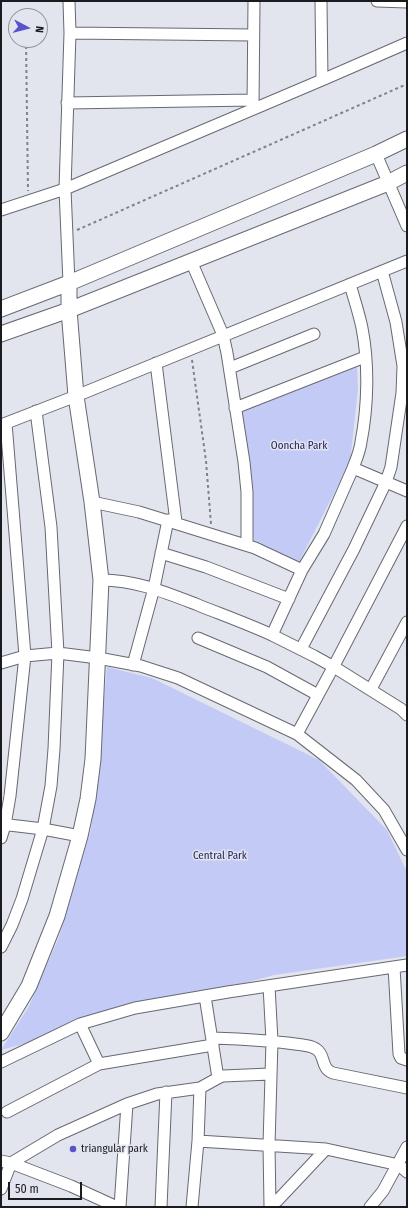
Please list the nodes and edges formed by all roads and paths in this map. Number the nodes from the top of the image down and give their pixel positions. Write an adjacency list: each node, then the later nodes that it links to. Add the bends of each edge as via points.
1 (69, 1): 6 (street)
2 (254, 1): 7 (street)
3 (321, 1): 10 (street)
4 (377, 1): 5 (street)
5 (407, 2)
6 (70, 33): 7 (street); 12 (street)
7 (254, 35): 13 (street)
8 (407, 43): 10 (street)
9 (26, 48): 19 (path)
10 (322, 80): 13 (street)
11 (407, 84): 22 (path)
12 (68, 103): 13 (street); 18 (street)
13 (253, 105): 18 (street)
14 (407, 139): 15 (street)
15 (376, 154): 17 (street); 26 (street)
16 (407, 173): 17 (street)
17 (388, 183): 21 (street); 23 (street)
18 (65, 189): 19 (street); 22 (street)
19 (28, 202): 20 (street)
20 (1, 210)
21 (407, 226)
22 (67, 235): 26 (street)
23 (191, 261): 29 (street); 32 (street)
24 (407, 261): 25 (street)
25 (382, 271): 27 (street); 42 (street, via 396,322 403,366 402,393 391,467)
26 (69, 283): 28 (street); 29 (street)
27 (350, 284): 32 (street); 34 (street, via 362,330)
28 (1, 309)
29 (69, 310): 30 (street); 37 (street)
30 (1, 334)
31 (314, 334): 36 (street)
32 (223, 335): 33 (street); 36 (street)
33 (190, 348): 35 (street); 47 (path, via 206,461)
34 (365, 357): 38 (street); 41 (street, via 364,420 361,444)
35 (156, 362): 37 (street); 45 (street)
36 (230, 368): 38 (street)
37 (76, 396): 39 (street); 44 (street)
38 (236, 408): 48 (street, via 247,492)
39 (36, 411): 40 (street); 58 (street, via 51,527)
40 (4, 424): 59 (street)
41 (353, 468): 42 (street); 50 (street, via 324,534)
42 (386, 482): 43 (street); 57 (street)
43 (407, 491)
44 (92, 502): 45 (street); 51 (street)
45 (172, 521): 47 (street); 49 (street)
46 (407, 526): 63 (street)
47 (212, 534): 48 (street)
48 (247, 545): 50 (street)
49 (161, 553): 52 (street); 53 (street)
50 (302, 570): 53 (street)
51 (101, 580): 52 (street, via 116,580); 60 (street)
52 (154, 588): 55 (street); 62 (street)
53 (289, 599): 55 (street)
54 (407, 622): 64 (street)
55 (272, 635): 57 (street)
56 (198, 638): 65 (street, via 267,667)
57 (301, 649): 63 (street)
58 (58, 653): 59 (street); 60 (street); 69 (street, via 54,749)
59 (25, 656): 61 (street); 68 (street, via 10,796)
60 (98, 658): 62 (street); 70 (street, via 92,767)
61 (1, 663)
62 (133, 665): 67 (street, via 178,678)
63 (334, 667): 64 (street); 65 (street)
64 (371, 689): 66 (street)
65 (318, 695): 67 (street)
66 (406, 710)
67 (297, 734): 72 (street, via 356,780 384,810)
68 (3, 824): 69 (street); 71 (street)
69 (43, 829): 70 (street); 73 (street, via 22,899)
70 (80, 836): 79 (street, via 57,916 29,986)
71 (1, 838)
72 (407, 850)
73 (1, 947)
74 (407, 965): 75 (street)
75 (394, 967): 76 (street); 82 (street, via 399,1054)
76 (269, 986): 77 (street); 80 (street)
77 (205, 996): 78 (street, via 135,1008); 81 (street)
78 (80, 1024): 83 (street); 84 (street)
79 (1, 1033)
80 (272, 1041): 81 (street); 85 (street); 88 (street, via 316,1048 326,1068 333,1074)
81 (212, 1042): 84 (street); 86 (street)
82 (407, 1060)
83 (1, 1062)
84 (98, 1064): 91 (street)
85 (270, 1074): 86 (street); 93 (street)
86 (218, 1078): 87 (street)
87 (200, 1088): 89 (street); 92 (street)
88 (407, 1088)
89 (166, 1092): 90 (street); 102 (street)
90 (126, 1104): 96 (street); 101 (street)
91 (6, 1112)
92 (198, 1141): 93 (street); 103 (street)
93 (269, 1145): 95 (street); 100 (street)
94 (407, 1147): 97 (street)
95 (326, 1149): 97 (street); 100 (street)
96 (6, 1162): 99 (street); 101 (street, via 71,1186)
97 (398, 1165): 98 (street); 104 (street)
98 (407, 1172)
99 (1, 1189)
100 (274, 1205)
101 (113, 1206)
102 (161, 1207)
103 (192, 1207)
104 (370, 1207)

